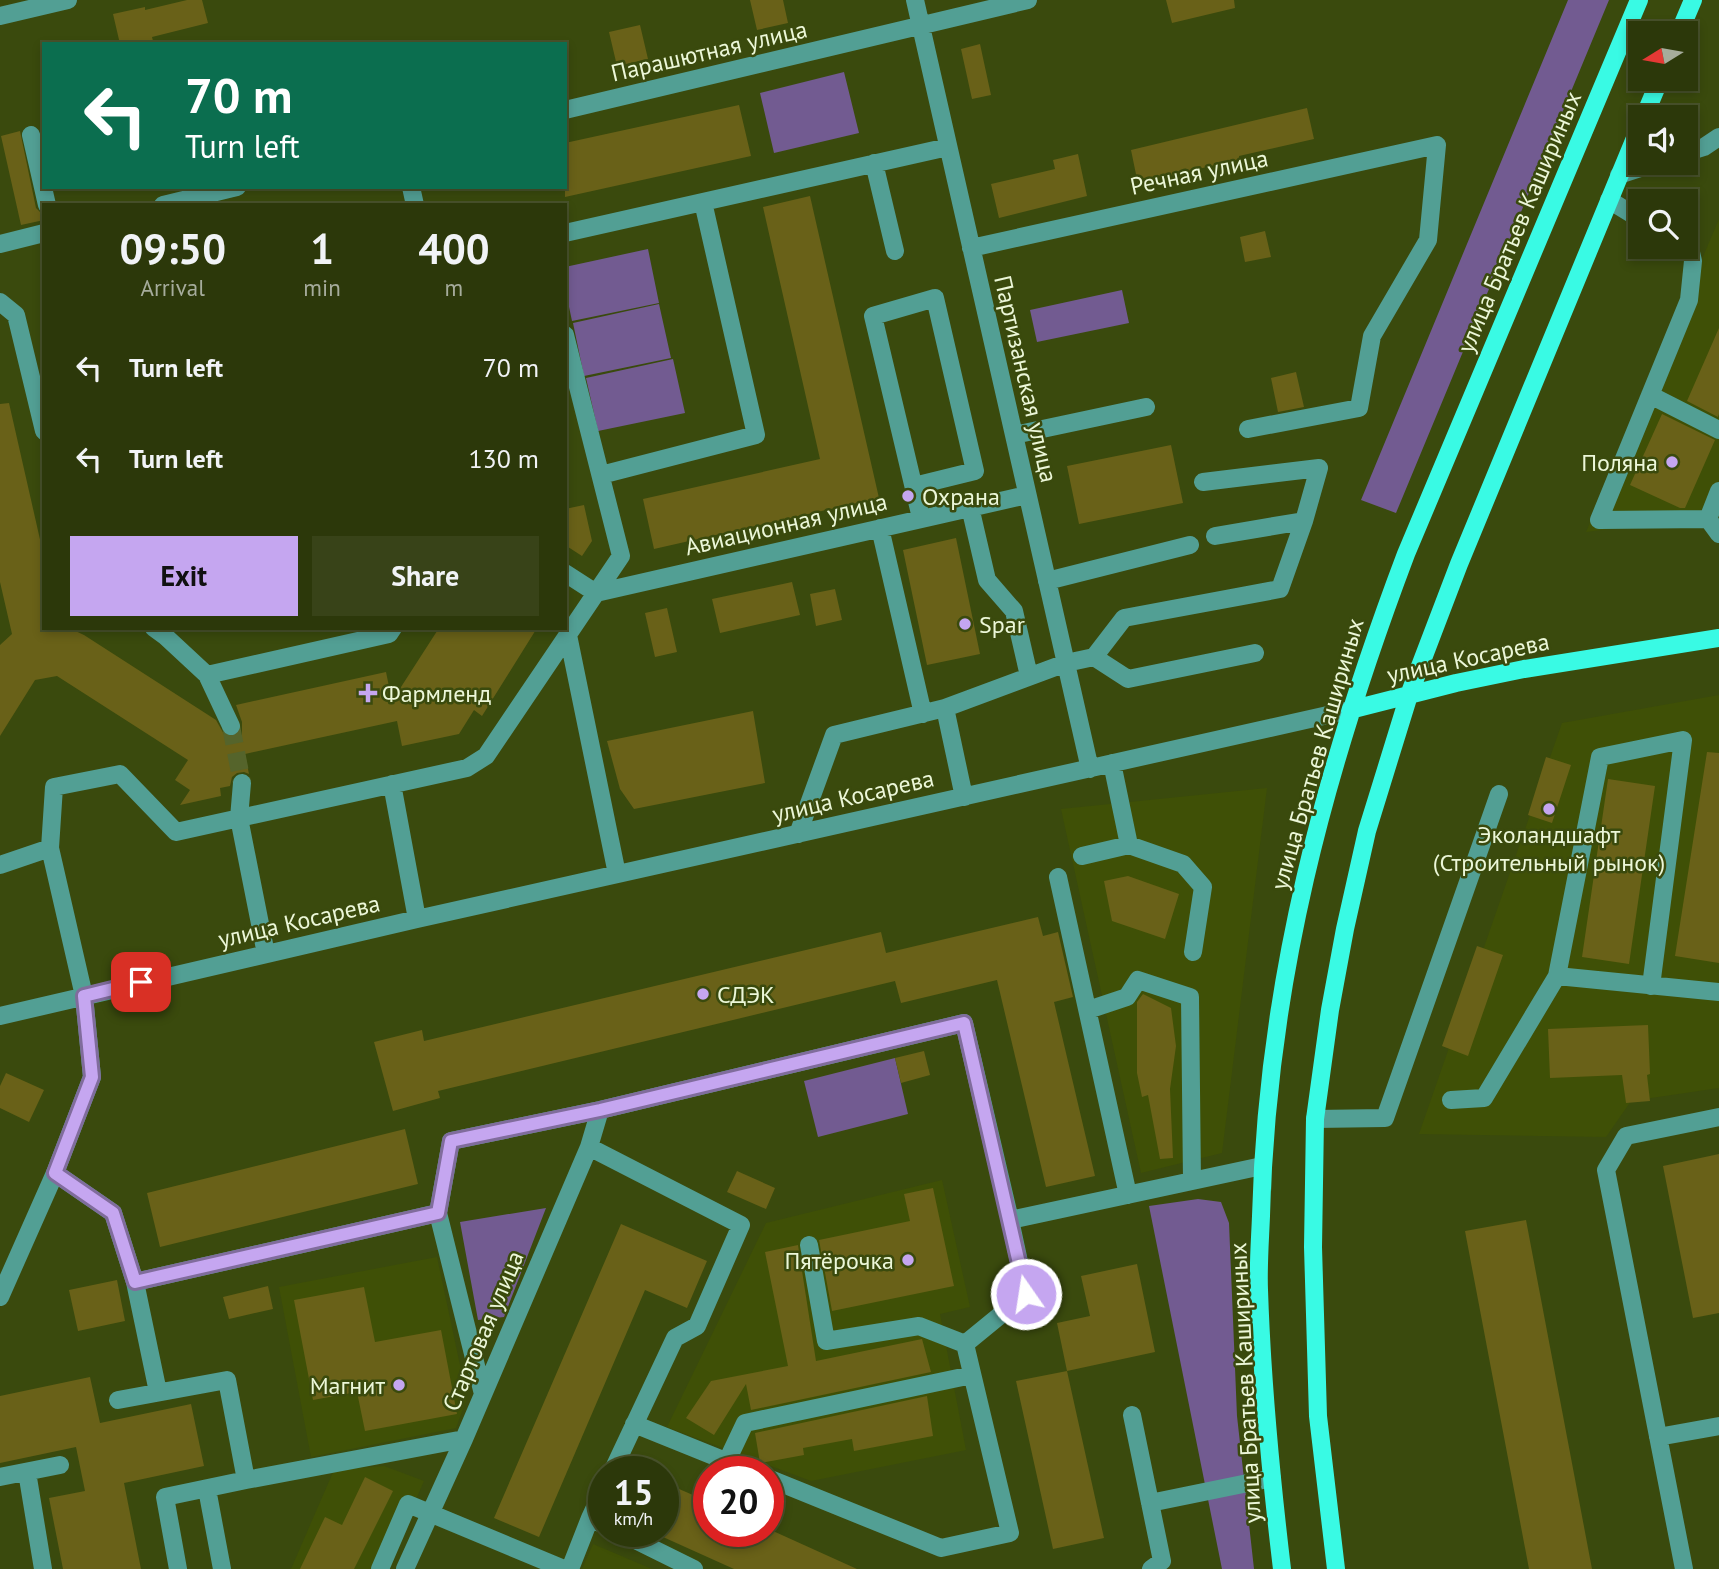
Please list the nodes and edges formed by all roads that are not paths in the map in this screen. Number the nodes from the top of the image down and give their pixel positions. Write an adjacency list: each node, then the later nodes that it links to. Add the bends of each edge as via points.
1 (68, 0): 6 (street)
2 (915, 0): 8 (street, Партизанская улица)
3 (1028, 0): 8 (street, Парашютная улица)
4 (1639, 0): 66 (main road, улица Братьев Кашириных, via 1406,554)
5 (1693, 0): 7 (main road)
6 (0, 16)
7 (1684, 21)
8 (921, 25): 9 (street, Парашютная улица); 12 (street, Партизанская улица)
9 (567, 110)
10 (31, 135): 18 (street)
11 (1719, 137): 13 (street)
12 (948, 147): 15 (street); 27 (street, Партизанская улица)
13 (1698, 148)
14 (1628, 154): 17 (main road)
15 (874, 163): 21 (street); 28 (street)
16 (1628, 172): 17 (street)
17 (1619, 175): 20 (main road)
18 (42, 183)
19 (229, 189): 22 (street)
20 (1609, 200): 23 (street); 64 (main road)
21 (703, 202): 24 (street); 39 (street, via 756,435)
22 (171, 203)
23 (1628, 212)
24 (567, 233)
25 (42, 234): 26 (street)
26 (0, 244)
27 (971, 247): 36 (street, Речная улица, via 1437,145 1428,240 1372,336 1359,408); 38 (street, Партизанская улица)
28 (895, 251)
29 (1693, 259): 33 (street, via 1689,300)
30 (0, 302): 35 (street, via 16,315)
31 (567, 349): 32 (street)
32 (570, 371): 39 (street)
33 (1650, 395): 37 (street); 46 (street, via 1599,520)
34 (1146, 407): 38 (street)
35 (42, 417)
36 (1248, 429)
37 (1719, 430)
38 (1014, 435): 43 (street, Партизанская улица)
39 (601, 475): 54 (street, via 621,556)
40 (1203, 482): 47 (street, via 1319,468)
41 (914, 486): 41 (street, via 873,316 935,298 975,471); 45 (street)
42 (1719, 491): 46 (street)
43 (1027, 495): 44 (street, Авиационная улица); 53 (street, Партизанская улица)
44 (970, 508): 45 (street, Авиационная улица); 63 (street, via 987,580 1014,611)
45 (922, 518): 48 (street, Авиационная улица)
46 (1708, 519): 49 (street)
47 (1304, 521): 50 (street); 60 (street, via 1280,589 1125,618)
48 (880, 528): 54 (street, Авиационная улица); 67 (street)
49 (1719, 534)
50 (1215, 536)
51 (1190, 545): 53 (street)
52 (567, 574): 54 (street)
53 (1047, 581): 61 (street, Партизанская улица)
54 (596, 593): 57 (street)
55 (392, 630): 62 (street)
56 (164, 631): 62 (street)
57 (568, 635): 72 (street, via 486,756 467,768); 81 (street)
58 (1719, 638): 64 (main road, улица Косарева, via 1524,669)
59 (1255, 653): 60 (street, via 1128,679)
60 (1094, 657): 61 (street)
61 (1066, 663): 63 (street); 70 (street, Партизанская улица)
62 (207, 675): 68 (street)
63 (1029, 676): 65 (street)
64 (1409, 695): 66 (main road, улица Косарева); 95 (main road, via 1356,877)
65 (945, 708): 67 (street); 74 (street)
66 (1350, 710): 69 (street, улица Косарева); 97 (main road, улица Братьев Кашириных, via 1295,919 1279,1010)
67 (923, 714): 76 (street, via 834,735)
68 (231, 726)
69 (1112, 764): 70 (street, улица Косарева); 77 (street)
70 (1090, 769): 74 (street, улица Косарева)
71 (242, 783): 75 (street)
72 (392, 784): 75 (street); 83 (street)
73 (1499, 794): 95 (street, via 1385,1118)
74 (964, 797): 76 (street, улица Косарева)
75 (239, 818): 78 (street, via 176,832 120,774 54,787); 85 (street)
76 (798, 834): 81 (street, улица Косарева)
77 (1129, 845): 79 (street); 84 (street, via 1183,864 1203,887)
78 (50, 848): 80 (street); 89 (street)
79 (1082, 856)
80 (0, 865)
81 (617, 874): 83 (street, улица Косарева)
82 (1058, 877): 90 (street)
83 (417, 919): 85 (street, улица Косарева)
84 (1193, 952)
85 (266, 954): 89 (street, улица Косарева)
86 (1557, 976): 87 (street); 87 (street, via 1600,757 1683,740); 92 (street, via 1484,1098)
87 (1651, 985): 88 (street)
88 (1719, 992)
89 (84, 996): 91 (street, улица Косарева); 98 (street, via 92,1077)
90 (1088, 1010): 99 (street, via 1127,997 1138,981 1190,997); 100 (street)
91 (0, 1016)
92 (1451, 1100)
93 (600, 1110): 96 (street, Стартовая улица); 101 (street, via 451,1141); 102 (street, via 964,1023)
94 (1719, 1117): 114 (street, via 1626,1136 1606,1170)
95 (1315, 1119): 140 (main road, via 1318,1416)
96 (589, 1147): 109 (street, Стартовая улица); 112 (street, via 741,1225 698,1326 675,1338)
97 (1262, 1166): 99 (street); 122 (main road, улица Братьев Кашириных, via 1259,1288)
98 (55, 1173): 104 (street, via 113,1213); 105 (street)
99 (1192, 1181): 100 (street)
100 (1128, 1195): 102 (street)
101 (438, 1213): 104 (street); 109 (street)
102 (1010, 1220): 106 (street, via 1026,1294)
103 (808, 1245): 106 (street, via 826,1341 919,1326)
104 (135, 1282): 108 (street)
105 (0, 1297)
106 (965, 1344): 107 (street)
107 (972, 1375): 118 (street, via 744,1423); 124 (street, via 1010,1533 941,1548)
108 (158, 1392): 110 (street); 123 (street, via 227,1380)
109 (483, 1394): 115 (street, Стартовая улица)
110 (118, 1400)
111 (1132, 1415): 126 (street)
112 (634, 1424): 116 (street); 117 (street)
113 (1719, 1426): 114 (street)
114 (1658, 1437): 141 (street)
115 (464, 1439): 123 (street); 127 (street, Стартовая улица)
116 (619, 1456)
117 (714, 1456)
118 (729, 1456)
119 (60, 1465): 120 (street)
120 (27, 1472): 121 (street); 131 (street)
121 (0, 1477)
122 (1272, 1478): 126 (street); 139 (main road, улица Братьев Кашириных)
123 (246, 1480): 125 (street)
124 (784, 1484)
125 (207, 1489): 132 (street, via 166,1497); 133 (street)
126 (1150, 1503): 138 (street, via 1162,1561)
127 (429, 1511): 134 (street, via 408,1504); 135 (street, Стартовая улица); 136 (street)
128 (588, 1537): 137 (street)
129 (649, 1547): 130 (street)
130 (690, 1568)
131 (43, 1569)
132 (178, 1569)
133 (222, 1569)
134 (380, 1569)
135 (405, 1569)
136 (564, 1569)
137 (570, 1569)
138 (1151, 1569)
139 (1282, 1569)
140 (1336, 1569)
141 (1684, 1569)

